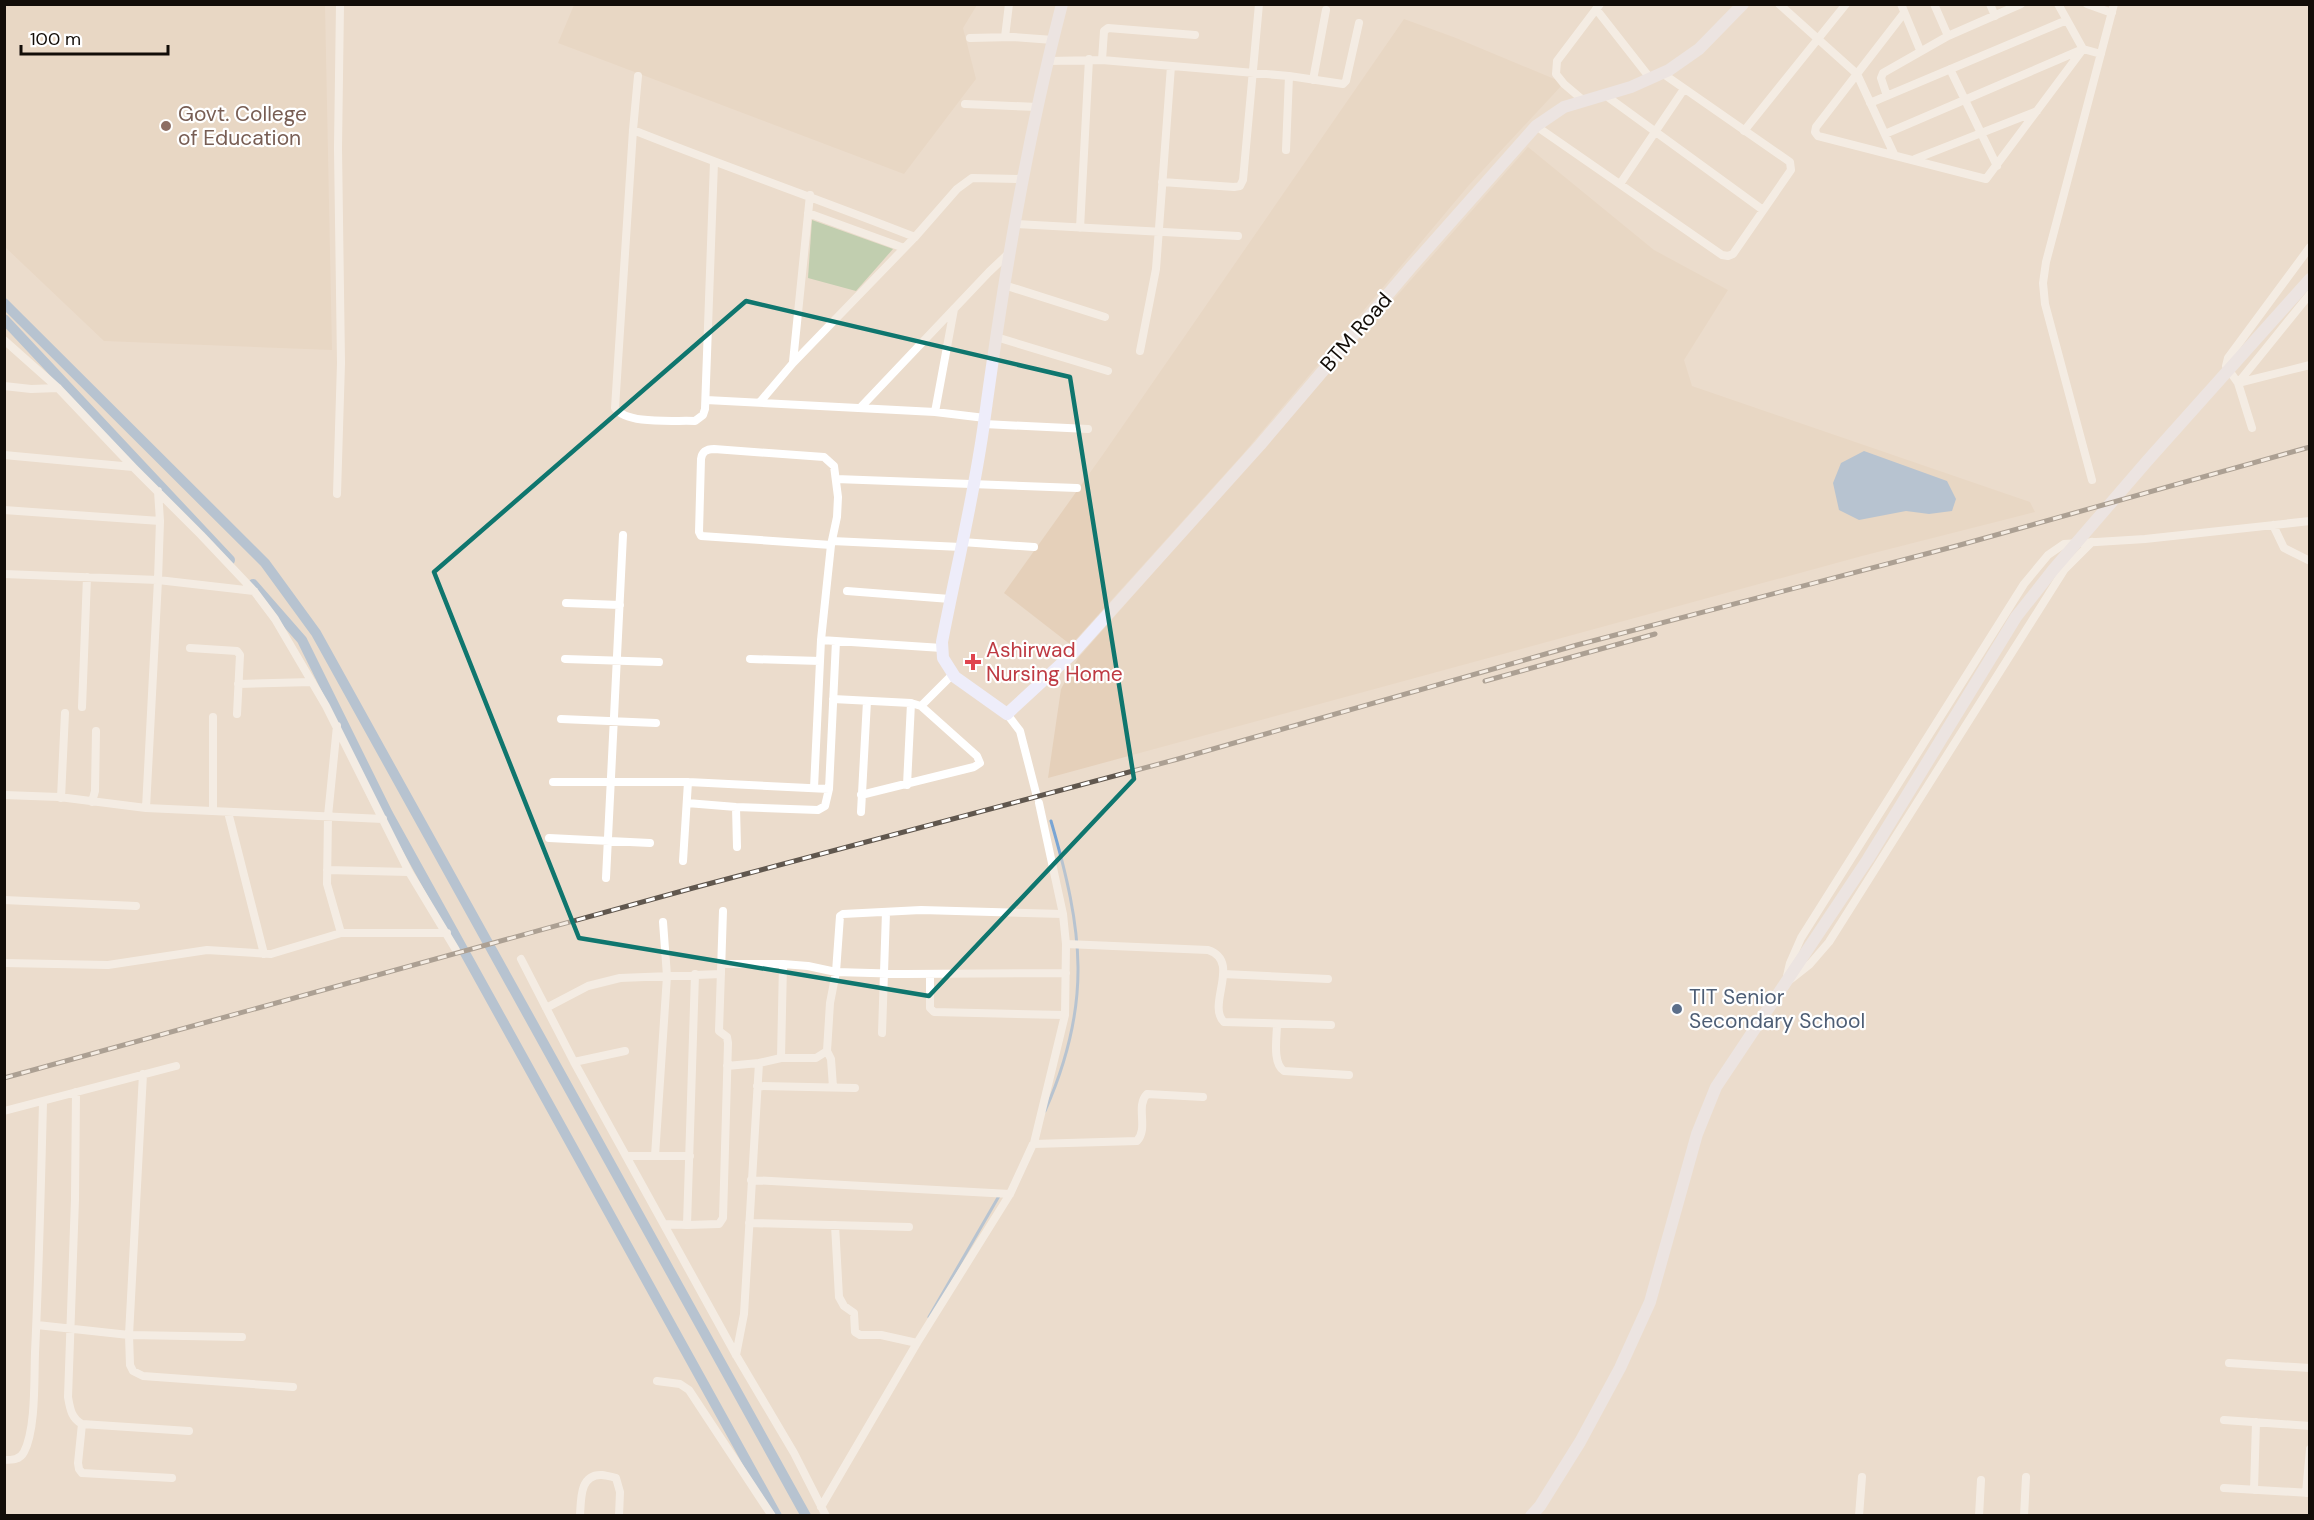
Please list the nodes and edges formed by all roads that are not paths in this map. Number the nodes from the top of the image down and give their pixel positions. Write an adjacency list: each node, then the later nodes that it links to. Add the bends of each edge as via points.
1 (340, 4): 102 (street, via 341,363)
2 (1009, 4): 22 (street)
3 (1062, 4): 24 (street)
4 (1259, 4): 34 (street)
5 (1779, 4): 25 (street)
6 (1846, 4): 25 (street)
7 (1934, 4): 21 (street)
8 (1990, 4): 17 (street)
9 (2021, 4): 17 (street)
10 (2058, 4): 18 (street)
11 (2087, 4): 15 (street)
12 (1737, 6): 38 (street, BTM Road, via 1699,49)
13 (1598, 7): 38 (street); 44 (street, via 1557,61 1556,74)
14 (1903, 9): 27 (street); 35 (street)
15 (2113, 9): 28 (street)
16 (1326, 10): 39 (street)
17 (1995, 16): 21 (street)
18 (2067, 20): 26 (street); 33 (street)
19 (1359, 22): 39 (street, via 1346,81 1339,84)
20 (1196, 35): 30 (street, via 1108,28 1102,37)
21 (1948, 36): 27 (street)
22 (1005, 37): 23 (street); 24 (street)
23 (970, 39)
24 (1053, 39): 31 (street)
25 (1818, 39): 35 (street); 51 (street)
26 (2083, 49): 28 (street); 43 (street); 48 (street)
27 (1920, 50): 42 (street, via 1881,74)
28 (2101, 54): 98 (street, via 2043,283)
29 (1089, 59): 30 (street); 31 (street); 67 (street)
30 (1102, 60): 32 (street)
31 (1048, 61): 47 (street)
32 (1171, 66): 34 (street); 61 (street)
33 (1950, 69): 42 (street); 43 (street)
34 (1253, 73): 37 (street); 61 (street, via 1240,186)
35 (1857, 74): 45 (street); 56 (street, via 1815,132 1818,136)
36 (638, 76): 50 (street)
37 (1289, 76): 39 (street); 55 (street)
38 (1656, 76): 40 (street); 41 (street, BTM Road)
39 (1313, 80)
40 (1684, 89): 51 (street); 52 (street)
41 (1605, 95): 44 (street, BTM Road); 52 (street)
42 (1887, 96): 45 (street)
43 (1965, 100): 53 (street); 54 (street)
44 (1584, 101): 49 (street, BTM Road, via 1564,107)
45 (1870, 103): 54 (street)
46 (965, 104): 47 (street)
47 (1037, 107): 60 (street)
48 (2037, 111): 53 (street); 59 (street)
49 (1536, 126): 62 (street); 140 (street, BTM Road, via 1073,653)
50 (633, 130): 58 (street); 88 (street, via 615,408 620,415 631,418 695,420 703,415)
51 (1744, 131): 64 (street, via 1792,166)
52 (1656, 132): 62 (street); 64 (street)
53 (1981, 133): 57 (street); 59 (street)
54 (1885, 134): 56 (street)
55 (1286, 150)
56 (1894, 154): 57 (street)
57 (1914, 159): 59 (street, via 1980,179 1990,177)
58 (714, 162): 63 (street); 88 (street)
59 (1997, 166)
60 (1024, 179): 66 (street); 70 (street, via 972,178 957,189)
61 (1162, 182): 68 (street)
62 (1620, 184): 64 (street, via 1722,255 1733,254)
63 (810, 195): 65 (street); 70 (street)
64 (1763, 210)
65 (808, 213): 72 (street); 82 (street)
66 (1014, 224): 67 (street); 73 (street)
67 (1080, 228): 68 (street)
68 (1159, 231): 69 (street); 81 (street)
69 (1238, 236)
70 (915, 237): 72 (street)
71 (2310, 247): 85 (street, via 2228,358 2226,366)
72 (904, 248): 82 (street)
73 (1009, 253): 75 (street); 77 (street)
74 (2310, 279): 197 (street, via 2148,460 2016,617 1868,859)
75 (1004, 285): 78 (street); 79 (street)
76 (2310, 294): 85 (street)
77 (954, 309): 90 (street); 91 (street)
78 (1105, 317)
79 (996, 337): 84 (street); 92 (street)
80 (4, 340): 87 (street)
81 (1140, 351)
82 (793, 363): 89 (street)
83 (2310, 366): 85 (street)
84 (1108, 371)
85 (2238, 383): 93 (street)
86 (4, 386): 87 (street)
87 (58, 388): 96 (street)
88 (706, 399): 89 (street)
89 (760, 402): 90 (street)
90 (860, 408): 91 (street)
91 (935, 412): 92 (street)
92 (984, 421): 94 (street); 99 (street)
93 (2252, 428)
94 (1088, 429)
95 (4, 455): 96 (street)
96 (133, 467): 101 (street)
97 (836, 479): 99 (street); 109 (street, via 837,517); 109 (street, via 834,466 824,457 708,449 701,459 701,536)
98 (2092, 480)
99 (973, 483): 100 (street); 110 (street)
100 (1077, 488)
101 (158, 491): 104 (street); 116 (street)
102 (337, 494)
103 (4, 510): 104 (street)
104 (160, 521): 115 (street)
105 (2310, 521): 106 (street)
106 (2272, 525): 108 (street); 112 (street, via 2284,548)
107 (623, 535): 120 (street)
108 (2093, 542): 197 (street, via 2064,570 1829,942); 197 (street, via 2064,544 2048,555 2024,584 1801,938)
109 (831, 543): 110 (street); 121 (street)
110 (961, 545): 111 (street); 118 (street)
111 (1034, 547)
112 (2310, 561)
113 (4, 574): 114 (street)
114 (87, 577): 115 (street); 136 (street)
115 (158, 580): 116 (street); 159 (street)
116 (254, 591): 131 (street)
117 (847, 591): 118 (street)
118 (950, 599): 124 (street)
119 (566, 603): 120 (street)
120 (620, 605): 127 (street)
121 (821, 640): 122 (street); 128 (street)
122 (836, 641): 124 (street); 133 (street)
123 (190, 648): 132 (street, via 237,651 241,659)
124 (942, 648): 130 (street)
125 (565, 659): 127 (street)
126 (750, 659): 128 (street)
127 (617, 661): 129 (street); 143 (street)
128 (820, 661): 151 (street)
129 (659, 662)
130 (953, 674): 137 (street); 140 (street)
131 (312, 682): 132 (street); 145 (street)
132 (238, 684): 139 (street)
133 (833, 699): 134 (street); 152 (street)
134 (867, 701): 135 (street); 154 (street)
135 (911, 703): 137 (street); 150 (street)
136 (82, 706)
137 (921, 706): 150 (street, via 980,763)
138 (65, 713): 155 (street)
139 (237, 714)
140 (1007, 714): 177 (street, via 1020,731)
141 (213, 717): 160 (street)
142 (561, 719): 143 (street)
143 (614, 721): 144 (street); 149 (street)
144 (656, 723)
145 (337, 726): 163 (street); 164 (street)
146 (96, 731): 156 (street)
147 (553, 782): 149 (street)
148 (688, 782): 149 (street); 151 (street); 157 (street)
149 (610, 784): 166 (street)
150 (907, 785): 154 (street)
151 (814, 788): 152 (street)
152 (829, 789): 158 (street, via 825,806 818,810)
153 (4, 795): 155 (street)
154 (861, 795): 162 (street)
155 (61, 798): 156 (street)
156 (92, 802): 159 (street)
157 (687, 803): 158 (street); 169 (street)
158 (736, 807): 168 (street)
159 (146, 808): 160 (street)
160 (213, 811): 161 (street)
161 (228, 812): 163 (street); 183 (street)
162 (861, 812)
163 (328, 816): 164 (street); 170 (street)
164 (383, 819): 171 (street)
165 (549, 838): 166 (street)
166 (608, 841): 167 (street); 172 (street)
167 (650, 843)
168 (737, 847)
169 (683, 861)
170 (327, 870): 171 (street); 179 (street, via 327,884)
171 (409, 872): 180 (street)
172 (606, 878)
173 (4, 900): 174 (street)
174 (136, 906)
175 (723, 911): 186 (street)
176 (886, 912): 177 (street); 188 (street, via 849,912 840,916); 192 (street)
177 (1063, 915): 181 (street)
178 (663, 922): 195 (street)
179 (341, 933): 180 (street); 183 (street)
180 (447, 933): 182 (street)
181 (1073, 944): 189 (street); 194 (street, via 1208,950 1221,958)
182 (456, 950)
183 (264, 954): 185 (street, via 207,950 108,965)
184 (521, 959): 198 (street)
185 (4, 963)
186 (722, 964): 187 (street); 191 (street)
187 (783, 964): 188 (street); 205 (street)
188 (836, 972): 192 (street); 204 (street)
189 (1066, 973): 193 (street); 199 (street)
190 (695, 974): 191 (street); 195 (street); 222 (street)
191 (721, 974): 209 (street, via 719,1030 728,1039)
192 (885, 974): 193 (street); 202 (street)
193 (930, 974): 199 (street, via 930,1008 934,1012)
194 (1223, 974): 196 (street); 200 (street, via 1221,1019 1230,1023)
195 (667, 976): 198 (street, via 620,978 588,986); 221 (street)
196 (1328, 979)
197 (1786, 982): 258 (street, via 1716,1087 1697,1134 1650,1302 1580,1442)
198 (546, 1008): 206 (street)
199 (1065, 1015): 219 (street)
200 (1277, 1024): 201 (street); 211 (street, via 1279,1068 1292,1073)
201 (1331, 1025)
202 (882, 1033)
203 (625, 1050): 206 (street)
204 (827, 1051): 205 (street, via 816,1058); 213 (street)
205 (781, 1058): 207 (street)
206 (574, 1062): 220 (street)
207 (759, 1063): 209 (street); 212 (street)
208 (176, 1066): 210 (street)
209 (727, 1066): 227 (street, via 723,1218 719,1224)
210 (143, 1074): 215 (street); 232 (street)
211 (1349, 1075)
212 (757, 1086): 213 (street); 223 (street)
213 (833, 1087): 214 (street)
214 (855, 1088)
215 (76, 1092): 217 (street); 231 (street)
216 (1203, 1096): 219 (street, via 1147,1094 1142,1100 1143,1129 1137,1141)
217 (43, 1102): 218 (street); 230 (street)
218 (4, 1111)
219 (1034, 1143): 224 (street)
220 (628, 1156): 221 (street); 226 (street)
221 (655, 1156): 222 (street)
222 (690, 1156): 227 (street)
223 (751, 1180): 224 (street); 225 (street)
224 (1010, 1194): 234 (street)
225 (749, 1223): 228 (street); 235 (street, via 744,1314)
226 (664, 1224): 227 (street); 235 (street)
227 (687, 1225)
228 (835, 1225): 229 (street); 234 (street, via 839,1297 854,1313 855,1332)
229 (909, 1227)
230 (37, 1326): 231 (street); 246 (street, via 30,1434 20,1457)
231 (71, 1328): 232 (street); 242 (street, via 68,1397 75,1420)
232 (129, 1335): 233 (street); 239 (street, via 130,1365 143,1376)
233 (242, 1336)
234 (917, 1343): 254 (street)
235 (736, 1355): 254 (street)
236 (2229, 1363): 237 (street)
237 (2310, 1368)
238 (657, 1381): 257 (street, via 680,1384 689,1390)
239 (293, 1387)
240 (2224, 1420): 241 (street)
241 (2256, 1422): 243 (street); 252 (street)
242 (82, 1424): 244 (street); 249 (street, via 78,1463 82,1473)
243 (2310, 1426)
244 (189, 1431)
245 (2310, 1449): 253 (street)
246 (4, 1460)
247 (1862, 1477): 259 (street)
248 (2026, 1477): 261 (street)
249 (172, 1478)
250 (1981, 1480): 260 (street)
251 (2224, 1488): 252 (street)
252 (2254, 1490): 253 (street)
253 (2308, 1493)
254 (823, 1511)
255 (580, 1515): 256 (street, via 585,1484 594,1475 616,1478)
256 (619, 1515)
257 (772, 1515)
258 (1531, 1515)
259 (1859, 1515)
260 (1979, 1515)
261 (2024, 1515)

